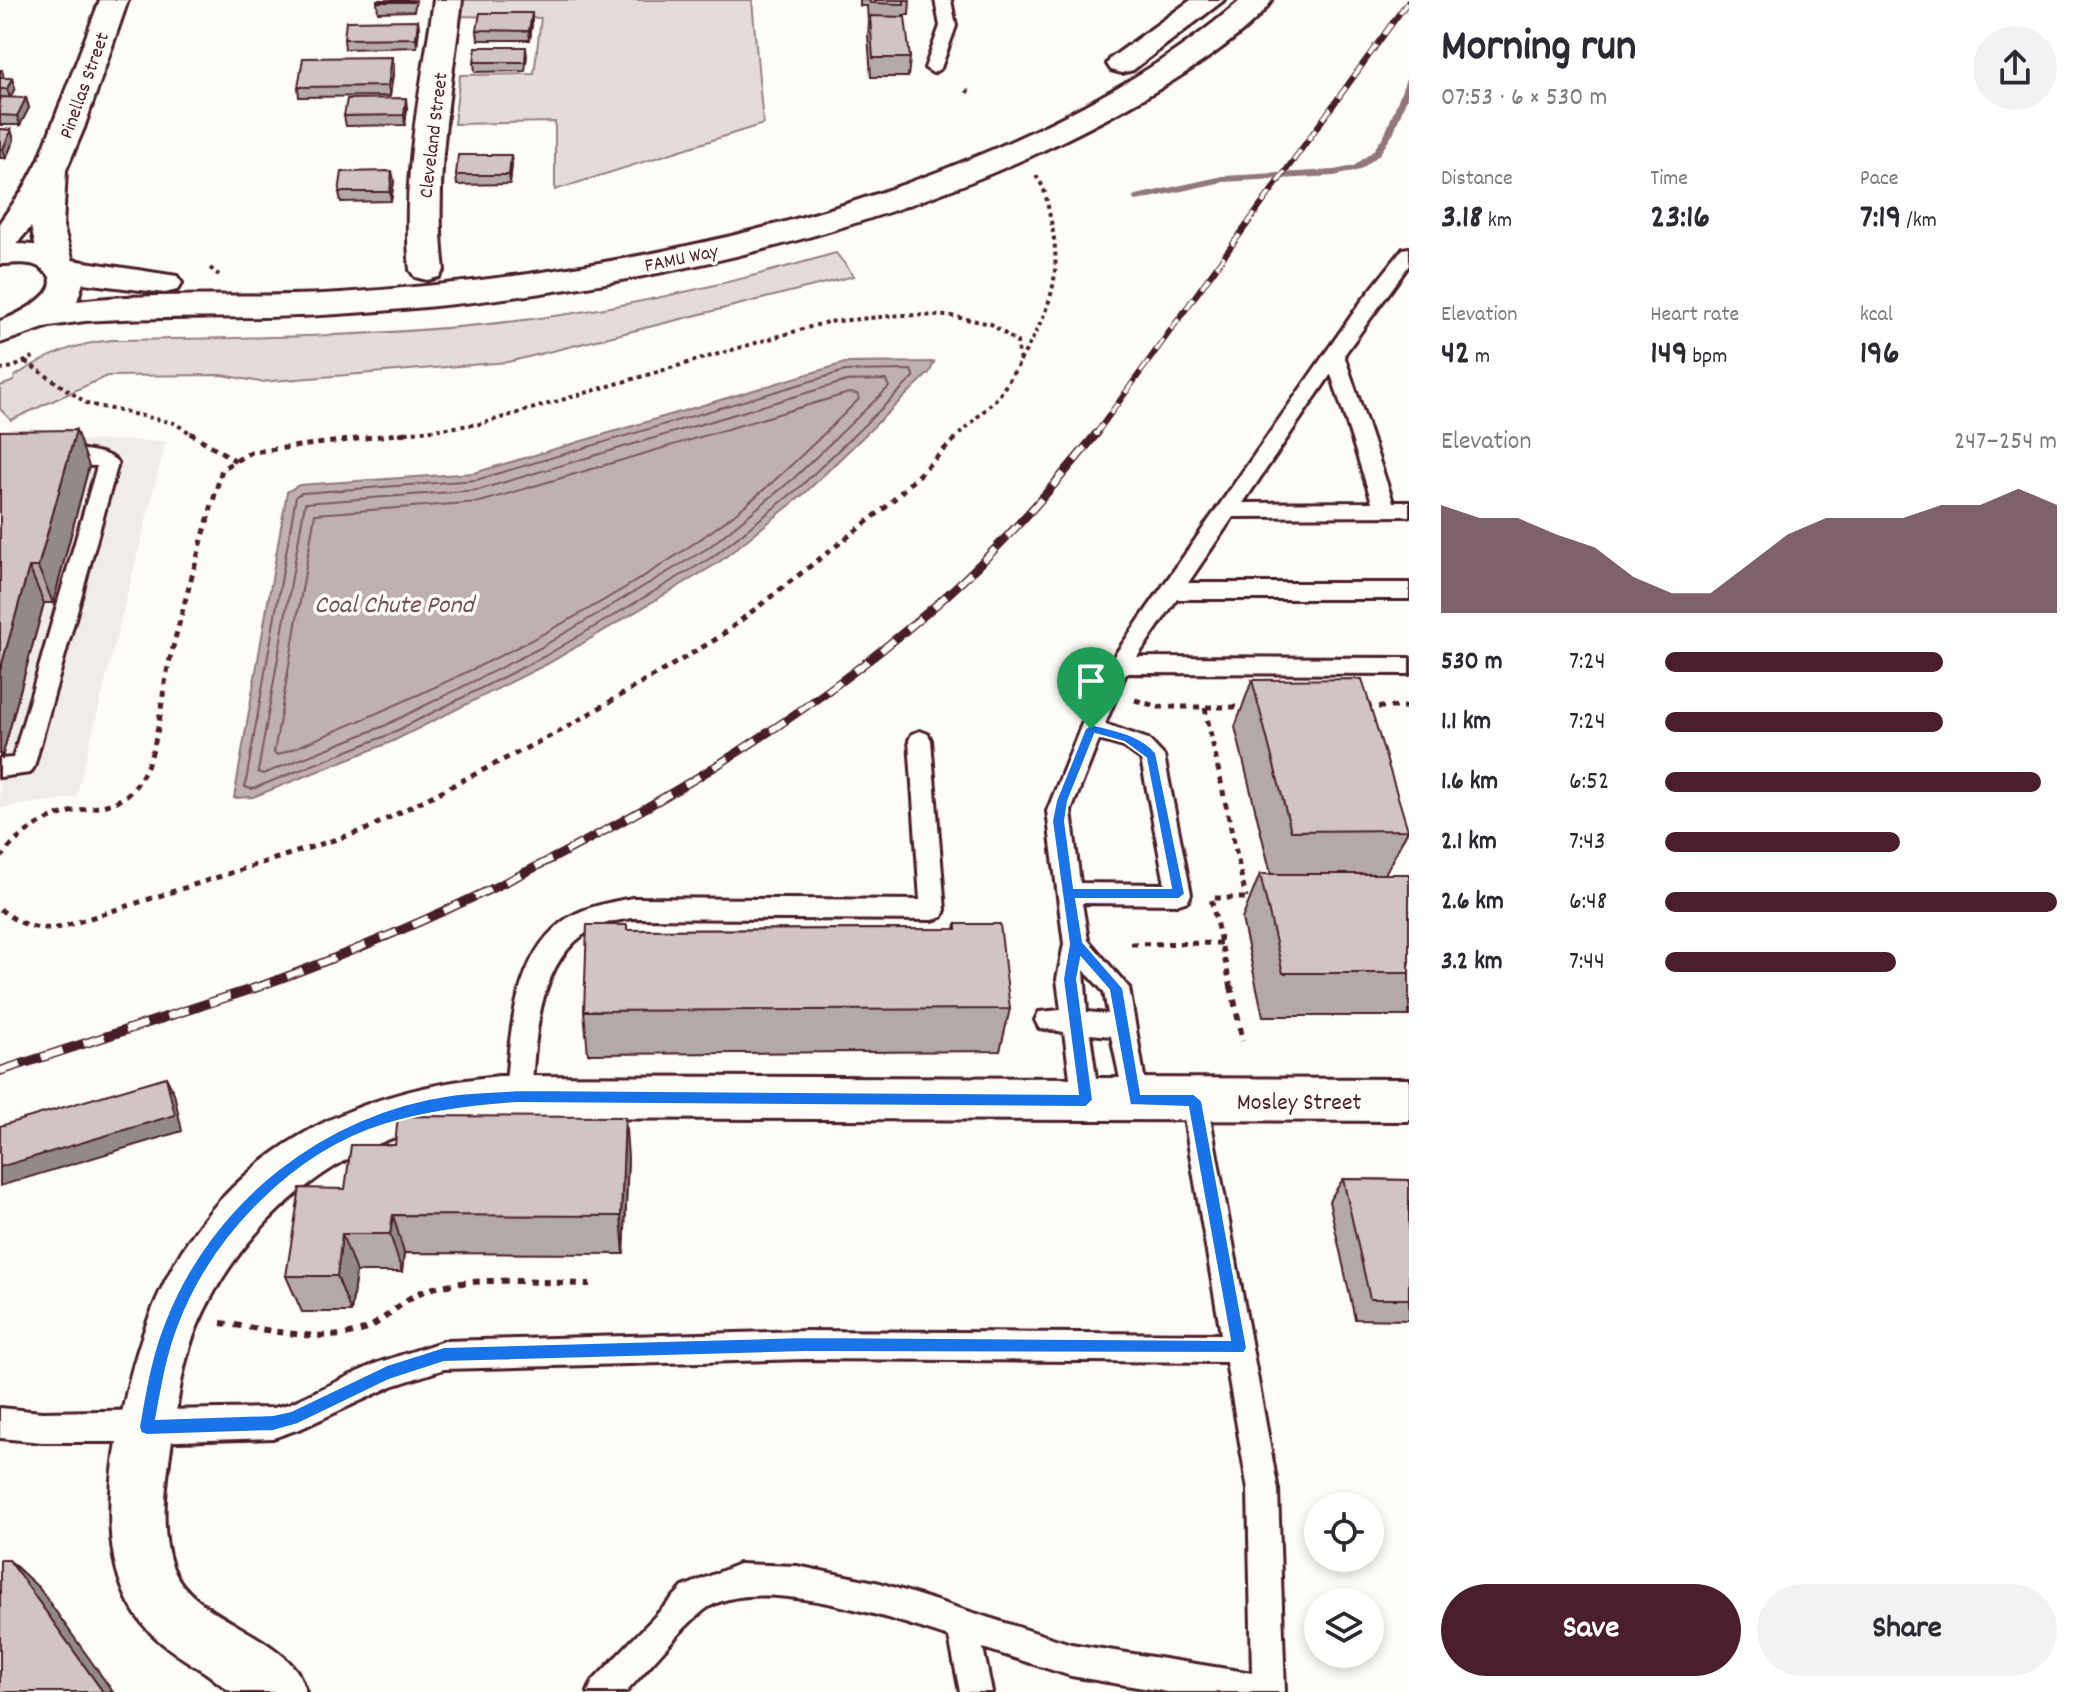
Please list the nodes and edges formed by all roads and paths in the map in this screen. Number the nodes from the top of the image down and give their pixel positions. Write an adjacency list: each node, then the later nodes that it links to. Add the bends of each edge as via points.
1 (114, 0): 9 (street, Pinellas Street)
2 (448, 0): 15 (street, Cleveland Street, via 424,192)
3 (943, 0): 6 (lane, via 948,26)
4 (1210, 0): 15 (street, FAMU Way, via 1139,53 1064,97 884,173 782,206 675,231)
5 (1258, 0): 16 (street, FAMU Way, via 1180,62 1059,132 920,190 768,237 599,274 452,294 278,307 94,310)
6 (933, 68)
7 (966, 90): 8 (path)
8 (972, 94)
9 (52, 170): 11 (street, Pinellas Street); 13 (street, Pinellas Street, via 47,226)
10 (1034, 173): 18 (path, via 1045,187 1058,268 1049,309)
11 (0, 242)
12 (0, 254): 13 (street, FAMU Way, via 35,255)
13 (59, 266): 15 (street, FAMU Way, via 107,278 173,283); 16 (street, via 68,281 67,292 57,307)
14 (1407, 266): 17 (lane)
15 (427, 270)
16 (19, 336): 20 (path, via 88,404 174,423)
17 (1334, 354): 21 (lane); 23 (lane)
18 (1020, 362): 20 (path, via 1017,342 993,325 964,316 846,318 480,424 251,452); 40 (path, via 999,396 886,507 718,638 562,730 365,830 74,924 24,928)
19 (0, 457): 35 (lane, via 92,457 108,463 22,767)
20 (236, 461): 36 (path, via 222,469 137,785 117,802 38,824)
21 (1385, 509): 22 (lane); 23 (lane)
22 (1409, 509)
23 (1225, 510): 24 (lane)
24 (1172, 591): 25 (lane); 26 (lane)
25 (1409, 591)
26 (1120, 665): 27 (lane); 33 (lane)
27 (1409, 666)
28 (1126, 697): 29 (path, via 1159,707)
29 (1205, 707): 30 (path); 38 (path)
30 (1252, 707)
31 (1362, 707): 32 (path)
32 (1409, 707)
33 (1091, 729): 37 (lane, via 1059,811); 37 (lane, via 1128,739 1152,756 1179,894)
34 (920, 740): 48 (lane, via 933,910 632,908 594,913 560,939 538,973 526,1018)
35 (0, 768)
36 (0, 858)
37 (1069, 893): 42 (lane)
38 (1246, 898): 39 (path); 41 (path, via 1211,898)
39 (1261, 898)
40 (0, 909)
41 (1221, 943): 43 (path); 47 (path)
42 (1076, 944): 45 (lane, via 1070,966); 46 (lane, via 1116,988)
43 (1131, 944)
44 (1048, 1020): 45 (lane)
45 (1076, 1022): 46 (lane); 49 (lane)
46 (1123, 1026): 50 (lane)
47 (1243, 1041)
48 (518, 1096): 49 (street, Mosley Street); 57 (street, Mosley Street, via 449,1102 384,1119 315,1150 268,1185 224,1232 183,1298 165,1342)
49 (1086, 1100): 50 (street, Mosley Street)
50 (1135, 1100): 52 (street, Mosley Street)
51 (1409, 1100): 52 (street, Mosley Street)
52 (1194, 1101): 55 (lane)
53 (590, 1284): 54 (path, via 431,1288 351,1334)
54 (220, 1323)
55 (1239, 1348): 57 (lane, via 805,1345 444,1355 394,1370 273,1423); 62 (lane, via 1263,1490)
56 (0, 1423): 57 (lane)
57 (147, 1427): 59 (street, Mosley Street, via 140,1524 149,1583 167,1611 249,1665)
58 (962, 1625): 60 (lane, via 880,1599 797,1582 739,1580 694,1598); 61 (lane); 62 (lane, via 1071,1660)
59 (276, 1692)
60 (604, 1692)
61 (976, 1692)
62 (1268, 1692)

